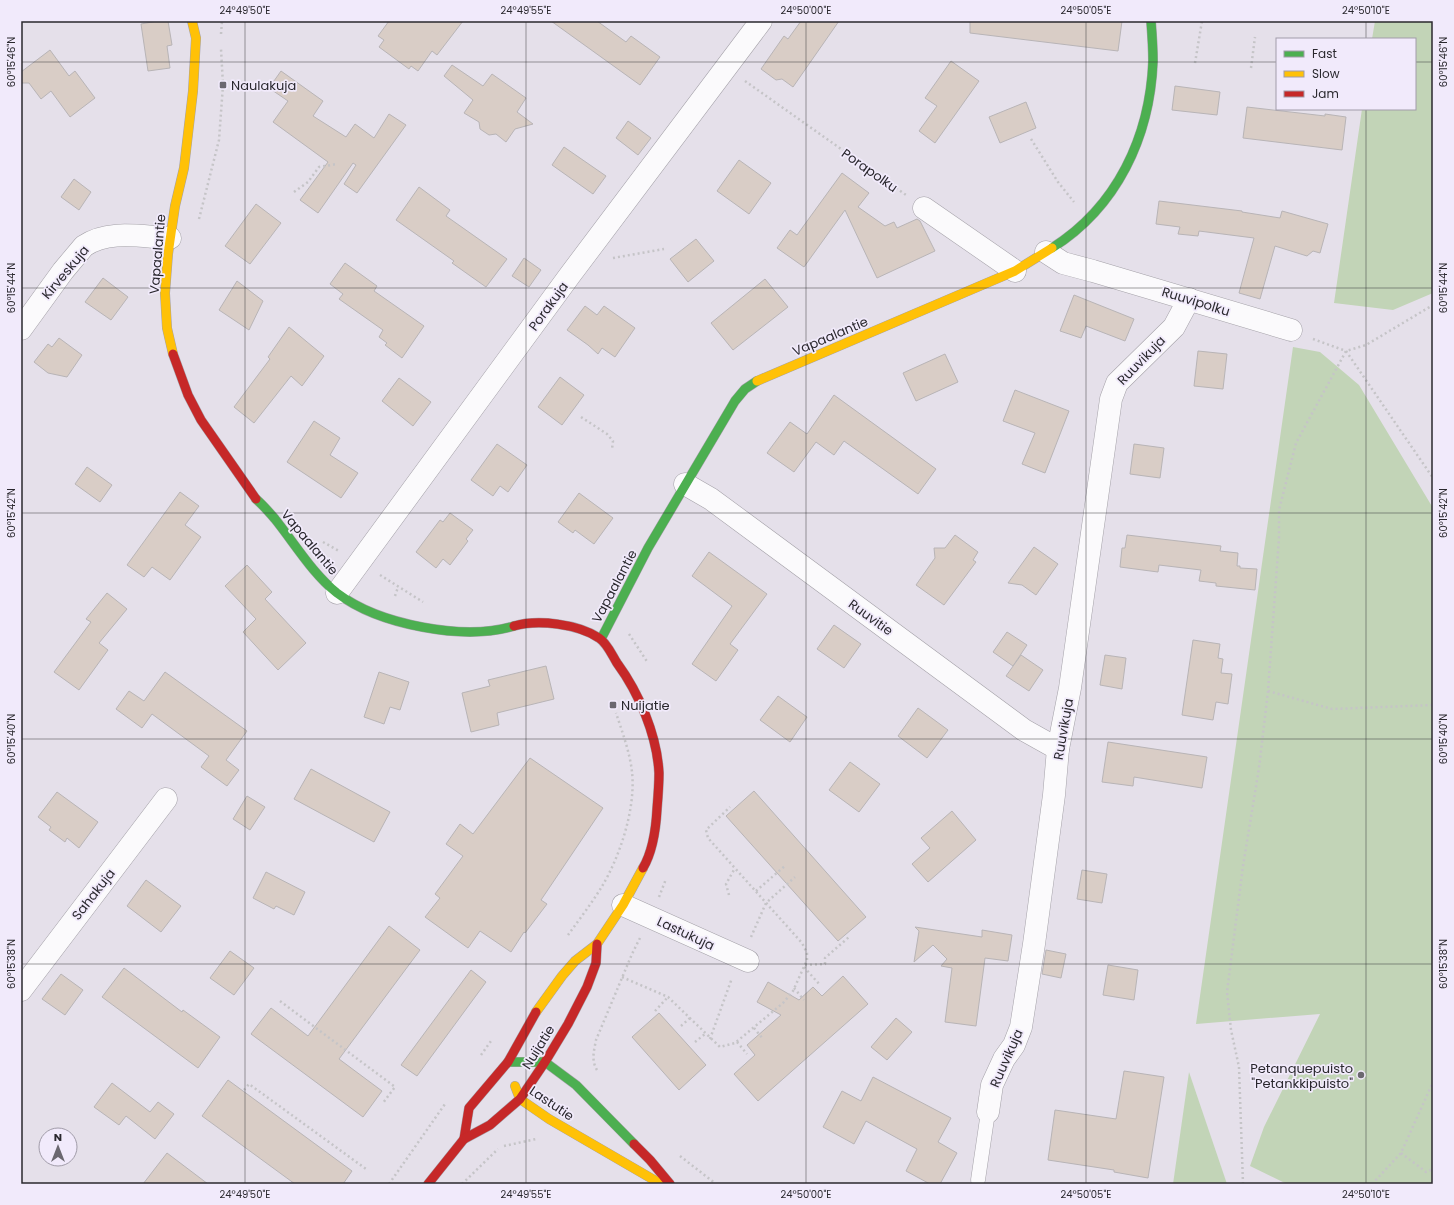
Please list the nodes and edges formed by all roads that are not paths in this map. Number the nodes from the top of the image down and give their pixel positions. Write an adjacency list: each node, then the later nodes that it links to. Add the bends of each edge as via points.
1 (192, 21): 5 (street, Vapaalantie, via 196,38 193,91 184,168)
2 (761, 21): 12 (street, Porakuja, via 570,275)
3 (1151, 21): 6 (street, Vapaalantie, via 1154,59 1151,86 1143,126 1132,156 1118,182 1096,212 1069,237)
4 (924, 208): 7 (street)
5 (170, 238): 9 (street, Kirveskuja, via 115,235 84,246); 12 (street, Vapaalantie, via 165,293 167,328 174,360 188,395 201,420 252,494 274,518 315,572)
6 (1046, 252): 7 (street, Vapaalantie); 8 (street, Ruuvipolku, via 1063,263)
7 (1015, 271): 11 (street, Vapaalantie, via 759,380 744,389)
8 (1189, 299): 10 (street, Ruuvipolku); 14 (street, Ruuvikuja, via 1174,327 1117,383 1110,399 1070,688)
9 (21, 329)
10 (1291, 330)
11 (685, 484): 13 (street, Vapaalantie); 14 (street, Ruuvitie, via 711,499 1024,730)
12 (337, 593): 13 (street, Vapaalantie, via 359,607 388,619 414,625 473,632 501,630 525,623 550,623 575,628)
13 (601, 639): 16 (street, Nuijatie, via 628,678 638,699 650,727 659,774 656,822 648,860)
14 (1058, 749): 23 (street, Ruuvikuja, via 1053,802 1021,1027 992,1085)
15 (166, 799): 19 (street, Sahakuja)
16 (623, 904): 17 (street, Nuijatie); 18 (street, Lastukuja)
17 (597, 944): 20 (street, Nuijatie, via 596,963 587,987); 21 (street, Nuijatie, via 562,976 539,1007)
18 (743, 959)
19 (21, 990)
20 (545, 1062): 21 (street); 22 (street, Nuijatie); 28 (street, Lastutie, via 576,1085 650,1160)
21 (510, 1069): 22 (street, Lastutie); 24 (street, Nuijatie, via 469,1108)
22 (520, 1099): 24 (street, Nuijatie, via 490,1125); 27 (street, Lastutie)
23 (988, 1112): 25 (lane, Ruuvikuja)
24 (464, 1139): 26 (street, Nuijatie)
25 (978, 1180)
26 (428, 1184)
27 (661, 1184)
28 (670, 1184)

